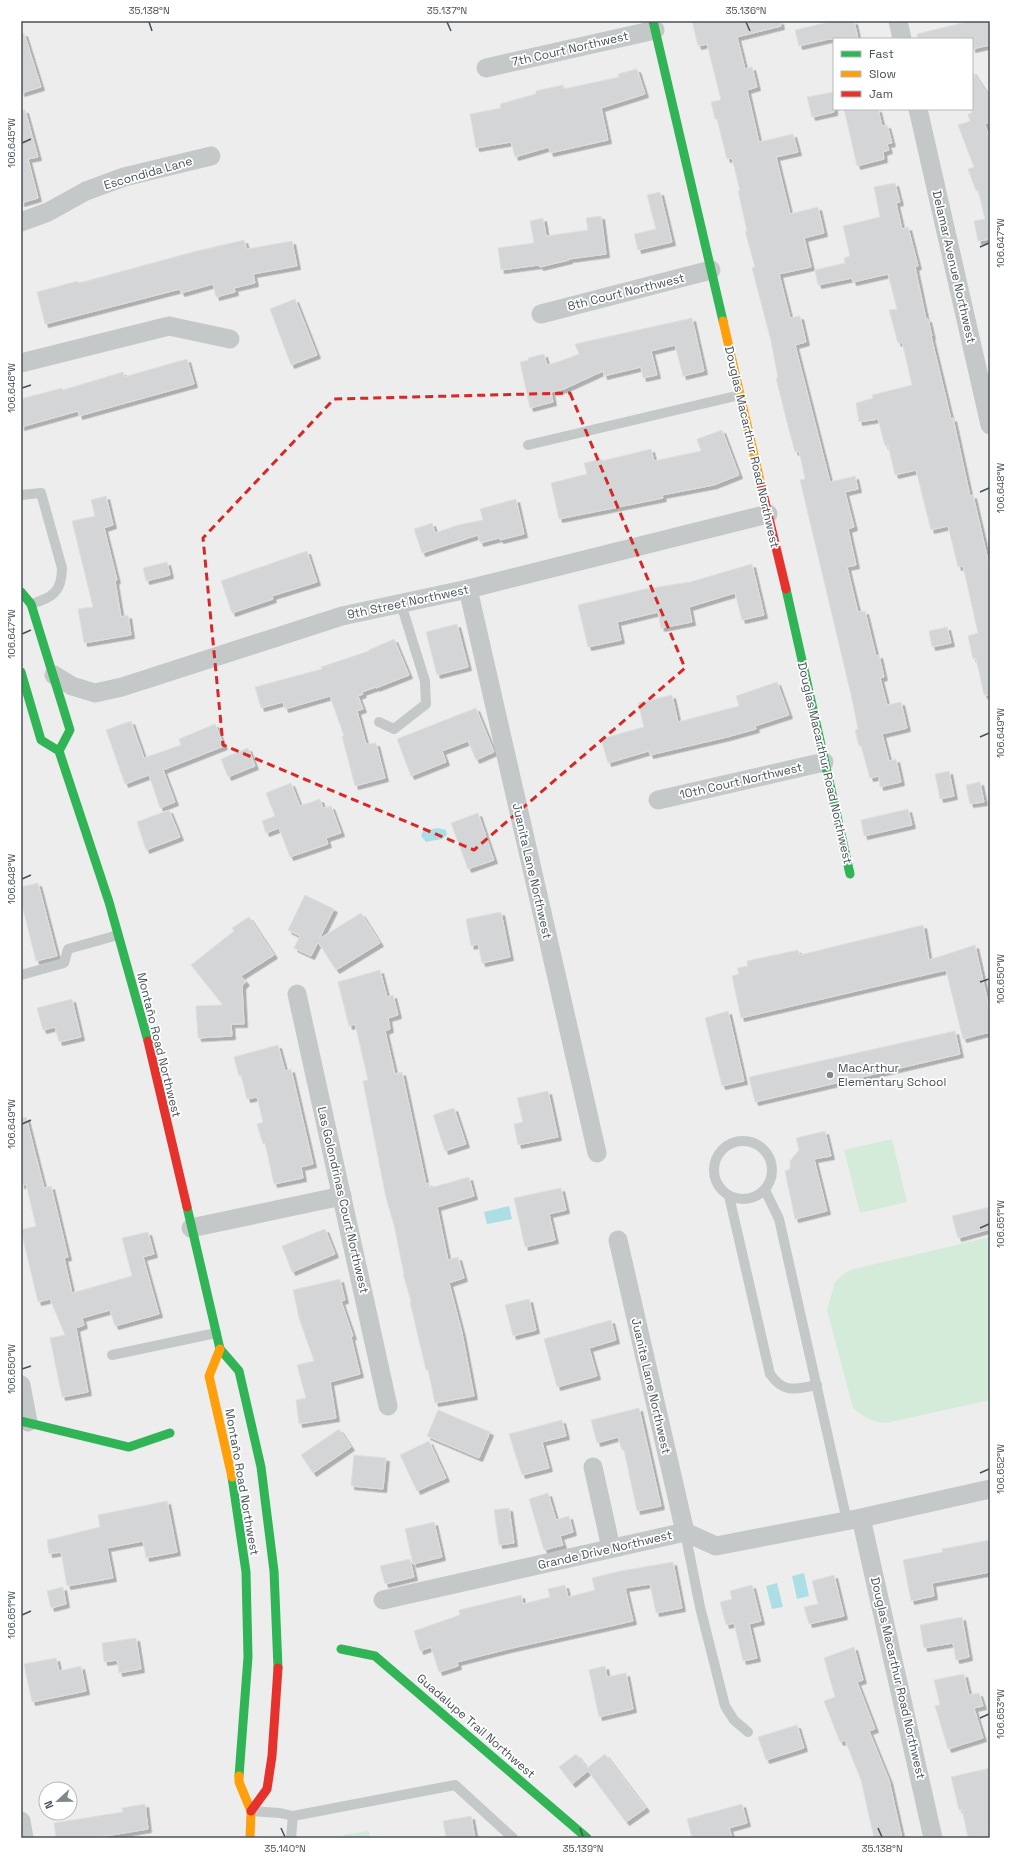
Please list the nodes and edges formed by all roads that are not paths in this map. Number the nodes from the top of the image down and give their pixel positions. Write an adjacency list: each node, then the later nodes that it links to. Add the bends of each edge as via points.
1 (898, 21): 3 (street)
2 (654, 25): 4 (street, 7th Court Northwest); 8 (main road, Douglas Macarthur Road Northwest)
3 (902, 38)
4 (486, 68)
5 (918, 110): 13 (street, Delamar Avenue Northwest)
6 (211, 156): 7 (street, Escondida Lane, via 124,178 86,192 48,212)
7 (21, 222)
8 (711, 270): 9 (street, 8th Court Northwest); 12 (main road, Douglas Macarthur Road Northwest)
9 (541, 314)
10 (230, 339): 11 (street, via 169,326)
11 (21, 363)
12 (740, 395): 14 (lane); 16 (main road, Douglas Macarthur Road Northwest)
13 (990, 425)
14 (528, 445)
15 (21, 495): 19 (lane, via 41,493 62,568 58,591 46,600)
16 (768, 514): 17 (street, 9th Street Northwest); 25 (main road, Douglas Macarthur Road Northwest)
17 (468, 589): 20 (street, 9th Street Northwest); 31 (street, Juanita Lane Northwest)
18 (21, 592): 19 (main road)
19 (31, 604): 22 (main road)
20 (401, 604): 22 (street, 9th Street Northwest, via 342,616 122,687 95,693 72,686); 23 (lane, via 425,681 426,704 394,729)
21 (21, 672): 24 (main road, via 41,740)
22 (54, 675): 24 (main road, via 70,730)
23 (379, 722)
24 (59, 751): 28 (main road, Montaño Road Northwest)
25 (824, 762): 26 (street, 10th Court Northwest); 27 (main road, Douglas Macarthur Road Northwest)
26 (658, 800)
27 (850, 874)
28 (118, 935): 29 (lane, via 68,949 64,963); 35 (main road, Montaño Road Northwest, via 149,1046)
29 (21, 974)
30 (297, 994): 33 (street, Las Golondrinas Court Northwest)
31 (597, 1153)
32 (764, 1190): 34 (lane, via 748,1199); 34 (lane, via 772,1173 767,1155 753,1143 734,1142 719,1153 714,1172 719,1185); 41 (lane, via 780,1219)
33 (342, 1196): 35 (street); 42 (street, Las Golondrinas Court Northwest)
34 (729, 1196): 41 (lane, via 770,1374 783,1388)
35 (191, 1228): 37 (main road, Montaño Road Northwest)
36 (618, 1240): 48 (street, Juanita Lane Northwest)
37 (216, 1333): 38 (main road, Montaño Road Northwest); 39 (lane)
38 (220, 1349): 53 (main road, Montaño Road Northwest, via 209,1376 232,1479 243,1546 248,1657 239,1782); 53 (main road, Montaño Road Northwest, via 240,1371 261,1467 274,1571 278,1671 272,1756 267,1789)
39 (112, 1355)
40 (21, 1385): 43 (street)
41 (817, 1385): 47 (lane)
42 (388, 1406)
43 (25, 1422): 44 (main road, via 129,1447)
44 (170, 1433)
45 (593, 1467): 49 (street)
46 (990, 1489): 47 (street, Grande Drive Northwest)
47 (854, 1520): 48 (street, Grande Drive Northwest, via 716,1546); 61 (street, Douglas Macarthur Road Northwest)
48 (685, 1532): 49 (street, Grande Drive Northwest); 52 (lane, via 700,1607 725,1706 734,1720)
49 (611, 1548): 50 (street, Grande Drive Northwest)
50 (383, 1600)
51 (341, 1649): 56 (main road, Guadalupe Trail Northwest, via 375,1656)
52 (748, 1732)
53 (251, 1811): 54 (lane); 58 (main road, Montaño Road Northwest)
54 (292, 1816): 59 (lane); 60 (lane, via 455,1784)
55 (21, 1822): 57 (street)
56 (584, 1837)
57 (24, 1838)
58 (250, 1838)
59 (291, 1838)
60 (513, 1838)
61 (933, 1838)

